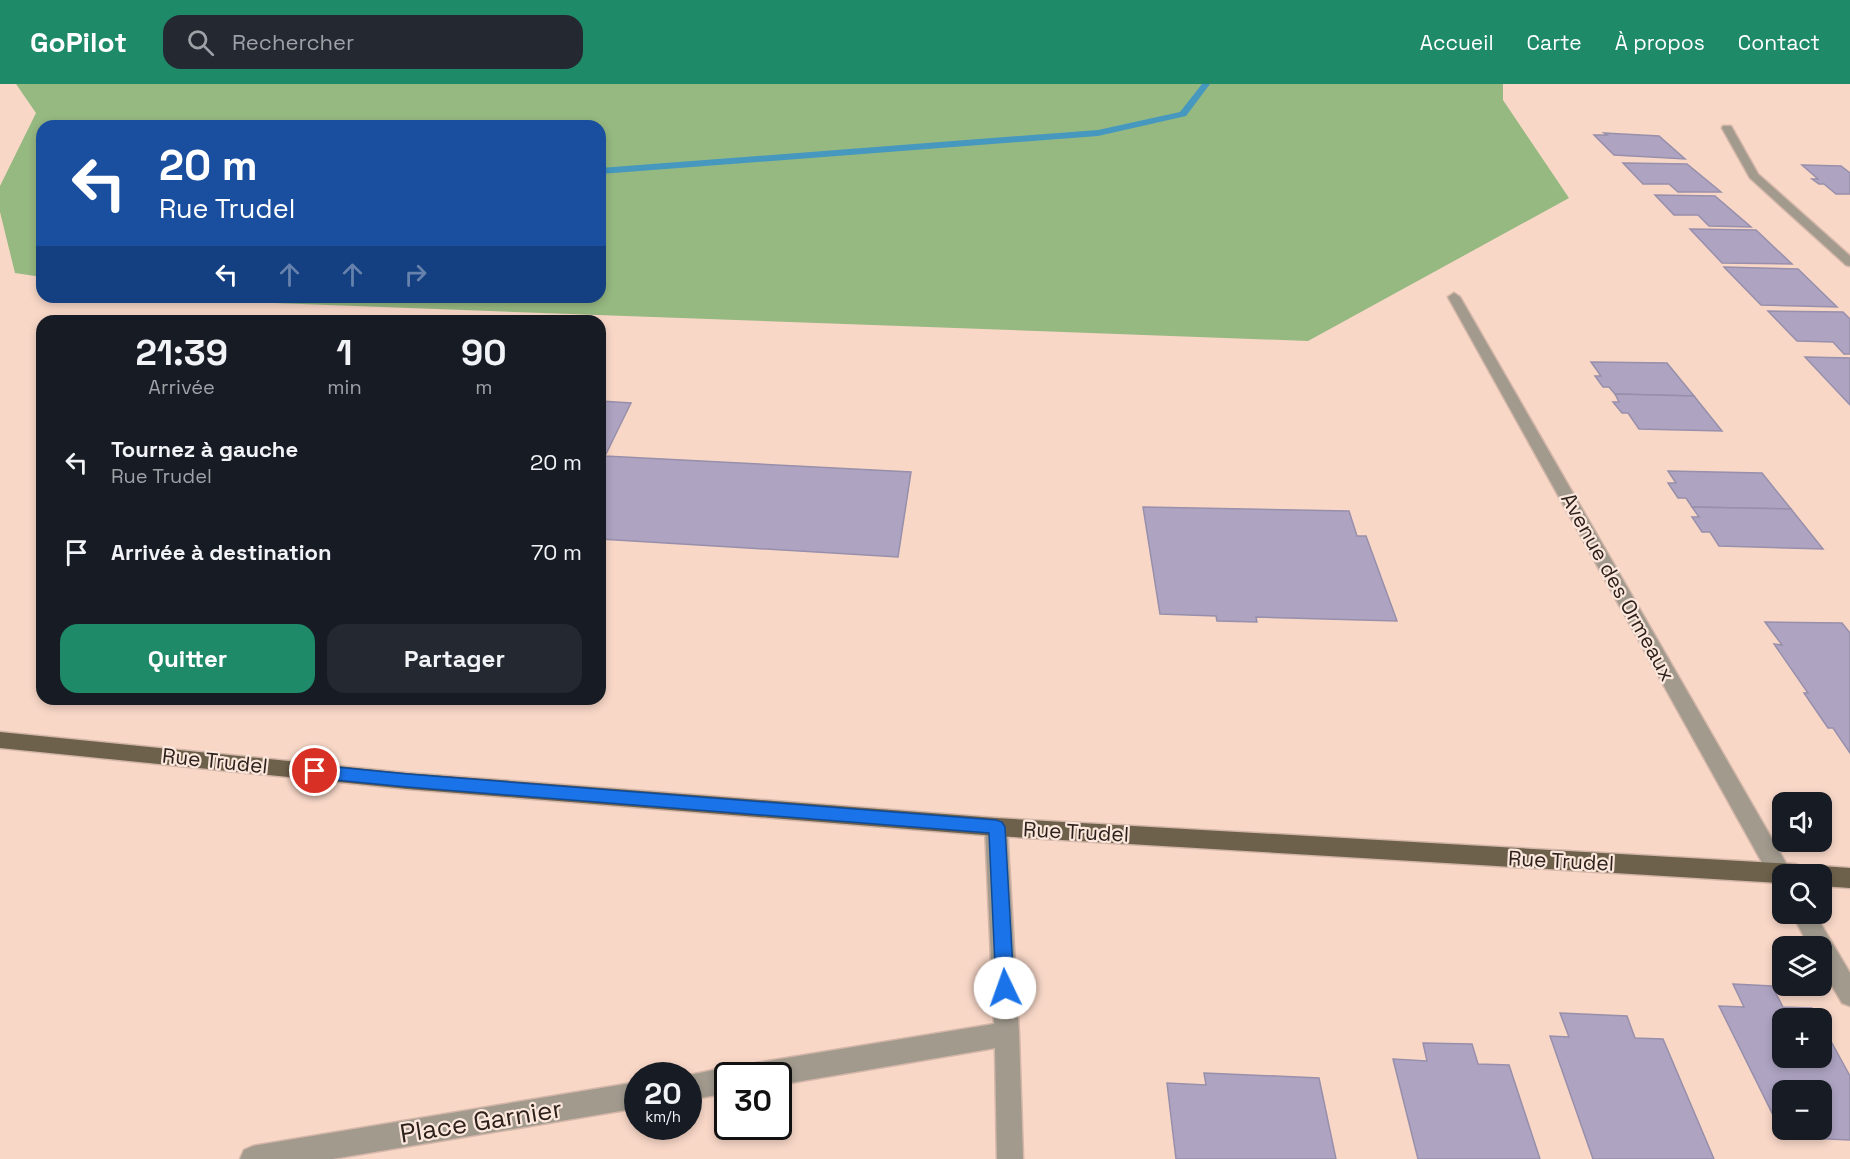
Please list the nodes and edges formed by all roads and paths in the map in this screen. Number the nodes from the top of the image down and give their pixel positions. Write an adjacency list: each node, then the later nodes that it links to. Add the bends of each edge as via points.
1 (1728, 128): 2 (street, via 1754,176)
2 (1850, 262)
3 (1454, 297): 6 (street, Avenue des Ormeaux)
4 (0, 741): 5 (main road, Rue Trudel, via 407,781)
5 (996, 827): 7 (main road, Rue Trudel); 12 (street)
6 (1780, 864)
7 (1772, 874)
8 (1832, 877): 9 (main road)
9 (1850, 878)
10 (1809, 924): 11 (street)
11 (1850, 995)
12 (1007, 1034): 13 (street); 16 (street)
13 (792, 1070)
14 (624, 1097): 15 (street, Place Garnier)
15 (253, 1159)
16 (1010, 1159)

